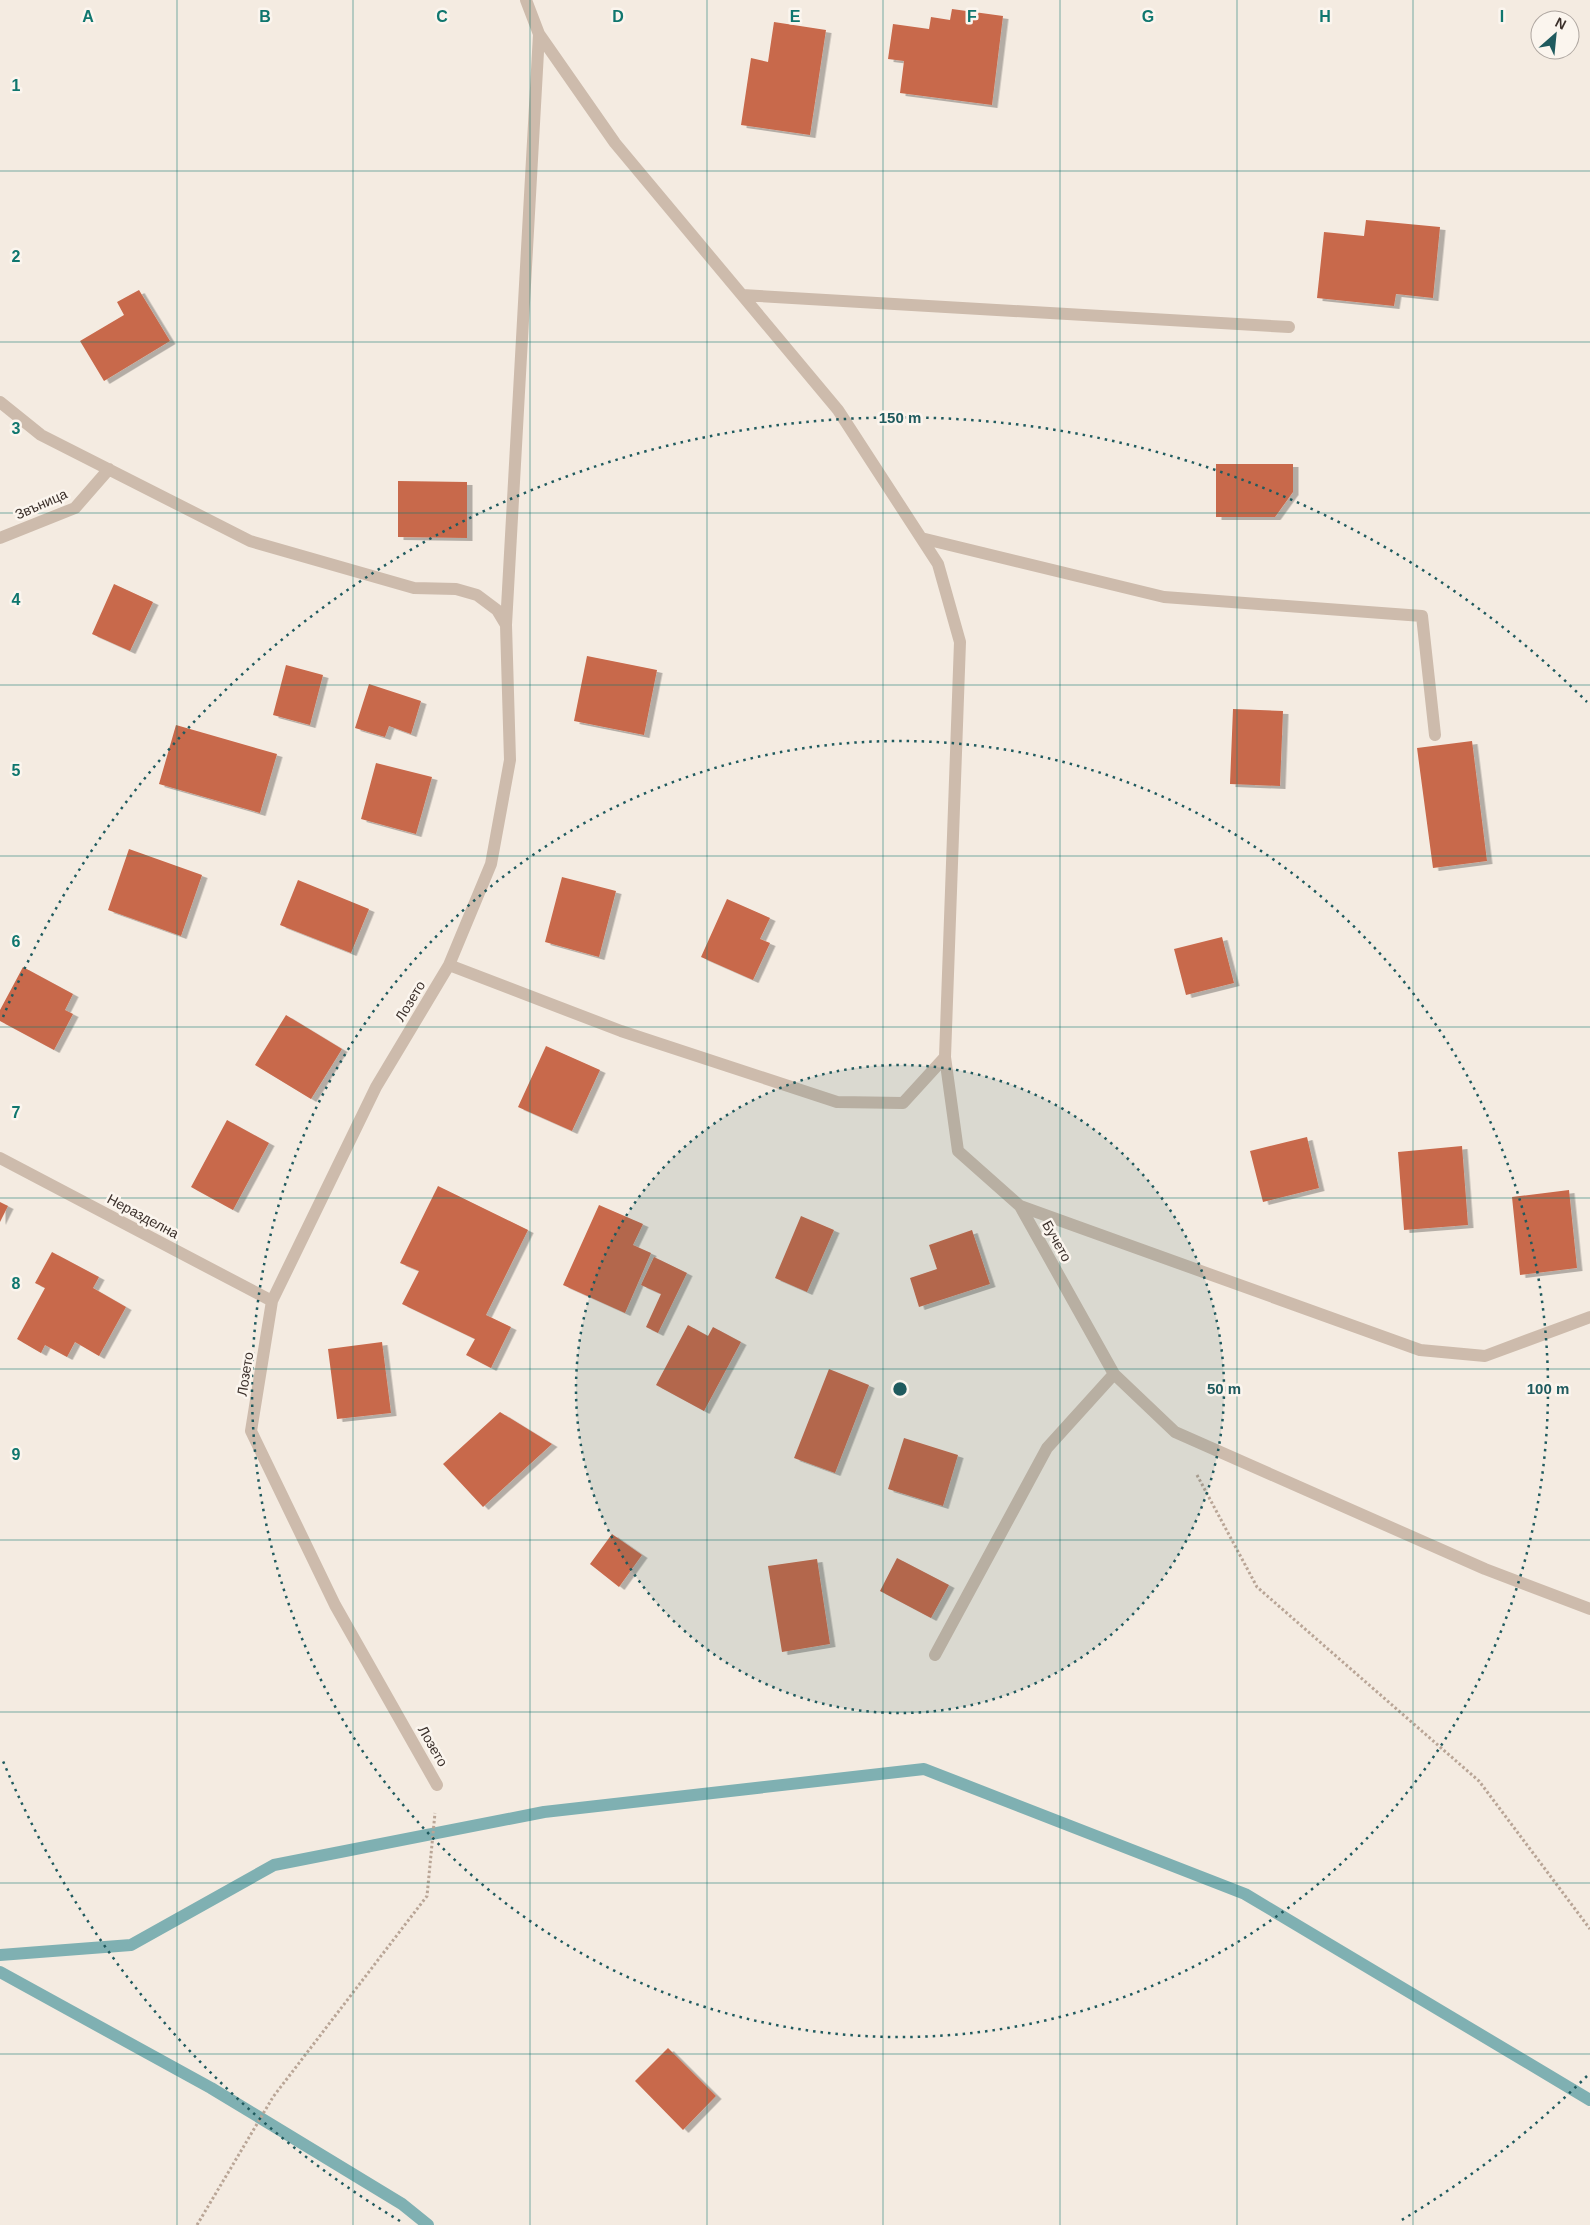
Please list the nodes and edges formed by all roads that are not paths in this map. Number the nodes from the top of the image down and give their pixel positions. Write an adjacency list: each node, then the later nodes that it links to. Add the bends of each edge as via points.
1 (526, 0): 2 (street)
2 (538, 34): 3 (street, Бучето, via 615,144); 9 (street, Лозето)
3 (742, 296): 4 (street); 8 (street, Бучето, via 838,410)
4 (1289, 327)
5 (0, 402): 6 (street, via 41,435)
6 (109, 469): 7 (street, Звъница, via 74,508); 9 (street, via 250,541 414,588 456,589 477,595 497,610)
7 (0, 538)
8 (921, 538): 10 (street, via 1164,597 1422,616); 12 (street, Бучето, via 938,564 960,642)
9 (506, 625): 11 (street, Лозето, via 510,760 491,864)
10 (1435, 735)
11 (449, 965): 12 (street, via 621,1031 837,1102 903,1103); 15 (street, Лозето, via 376,1087)
12 (945, 1057): 14 (street, Бучето, via 958,1151)
13 (0, 1158): 15 (street, Неразделна)
14 (1020, 1206): 16 (street, via 1420,1350 1485,1356); 17 (street, Бучето)
15 (272, 1301): 20 (street, Лозето, via 251,1431 335,1605)
16 (1590, 1317)
17 (1114, 1374): 18 (street, Бучето, via 1175,1432 1485,1568); 19 (street, via 1047,1448)
18 (1590, 1609)
19 (935, 1655)
20 (437, 1785)

